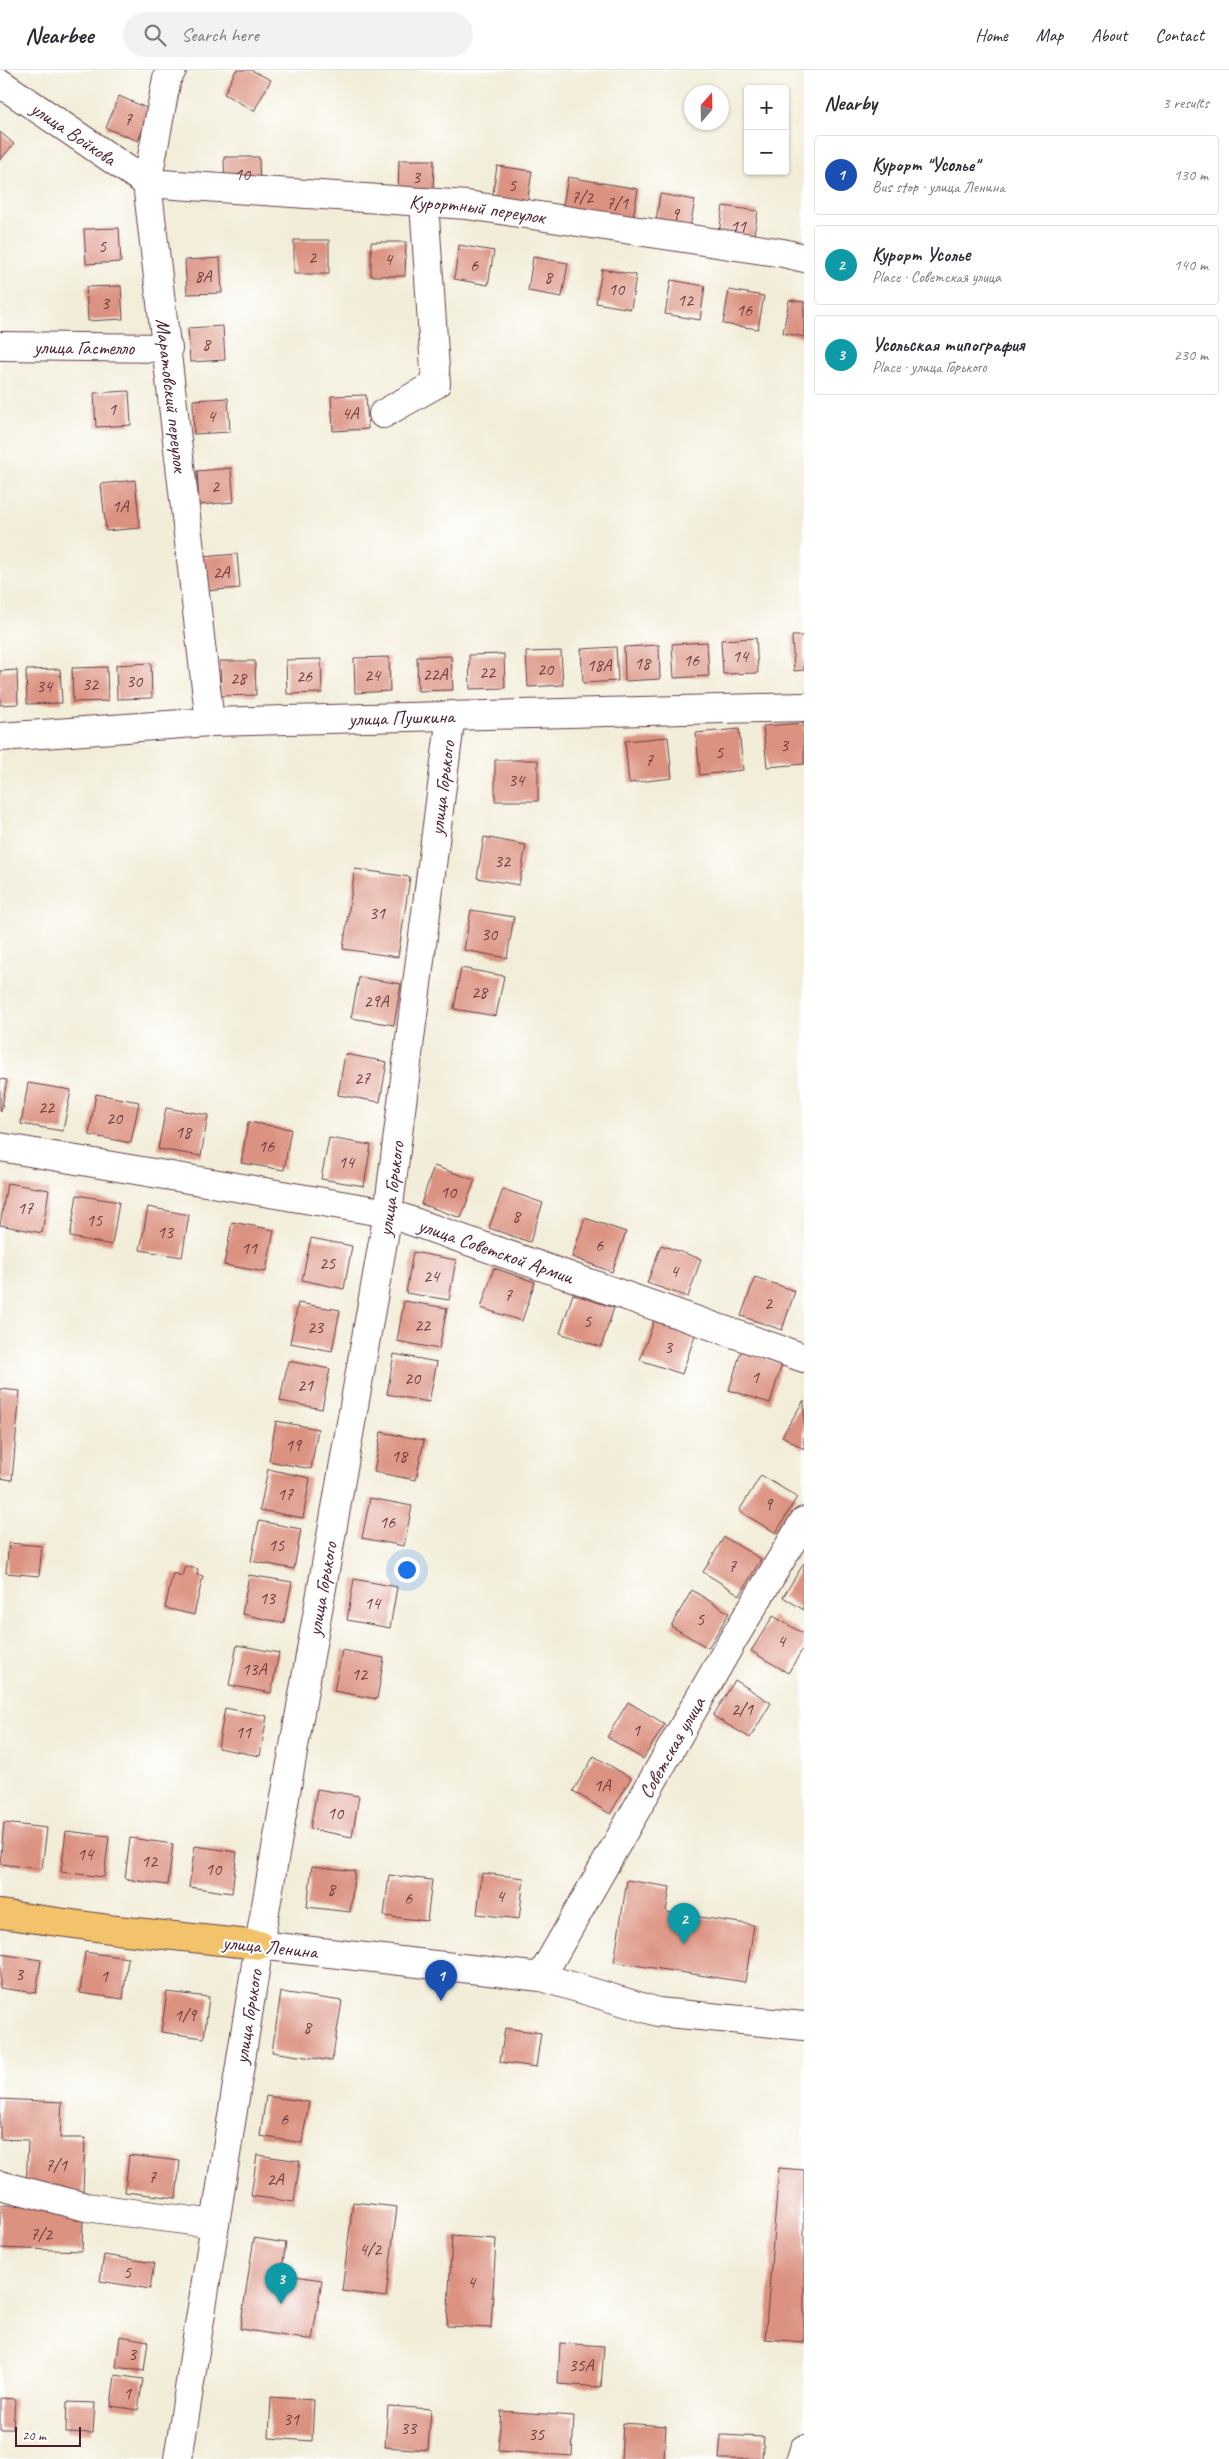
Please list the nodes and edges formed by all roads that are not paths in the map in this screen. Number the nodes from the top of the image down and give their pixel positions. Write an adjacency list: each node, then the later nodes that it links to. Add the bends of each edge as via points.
1 (172, 70): 3 (street, Маратовский переулок, via 167,78)
2 (0, 83): 3 (street, улица Войкова)
3 (147, 183): 4 (street, Курортный переулок); 7 (street, Маратовский переулок)
4 (424, 202): 5 (street, Курортный переулок, via 467,205); 8 (street, via 436,384)
5 (804, 258)
6 (0, 346): 7 (street, улица Гастелло)
7 (168, 348): 11 (street, Маратовский переулок)
8 (383, 414)
9 (804, 707): 10 (street, улица Пушкина)
10 (451, 715): 11 (street, улица Пушкина); 14 (street, улица Горького)
11 (210, 722): 12 (street, улица Пушкина)
12 (0, 737)
13 (0, 1148): 14 (street, улица Советской Армии)
14 (388, 1213): 15 (street, улица Советской Армии); 18 (street, улица Горького)
15 (804, 1358)
16 (804, 1521): 19 (street, Советская улица)
17 (0, 1914): 18 (main road, улица Ленина)
18 (259, 1945): 19 (street, улица Ленина); 22 (street, улица Горького)
19 (541, 1977): 20 (street, улица Ленина, via 658,2012)
20 (804, 2026)
21 (0, 2185): 22 (street, via 86,2207)
22 (215, 2224): 24 (street, улица Горького)
23 (804, 2449): 25 (street)
24 (178, 2459)
25 (801, 2459)

